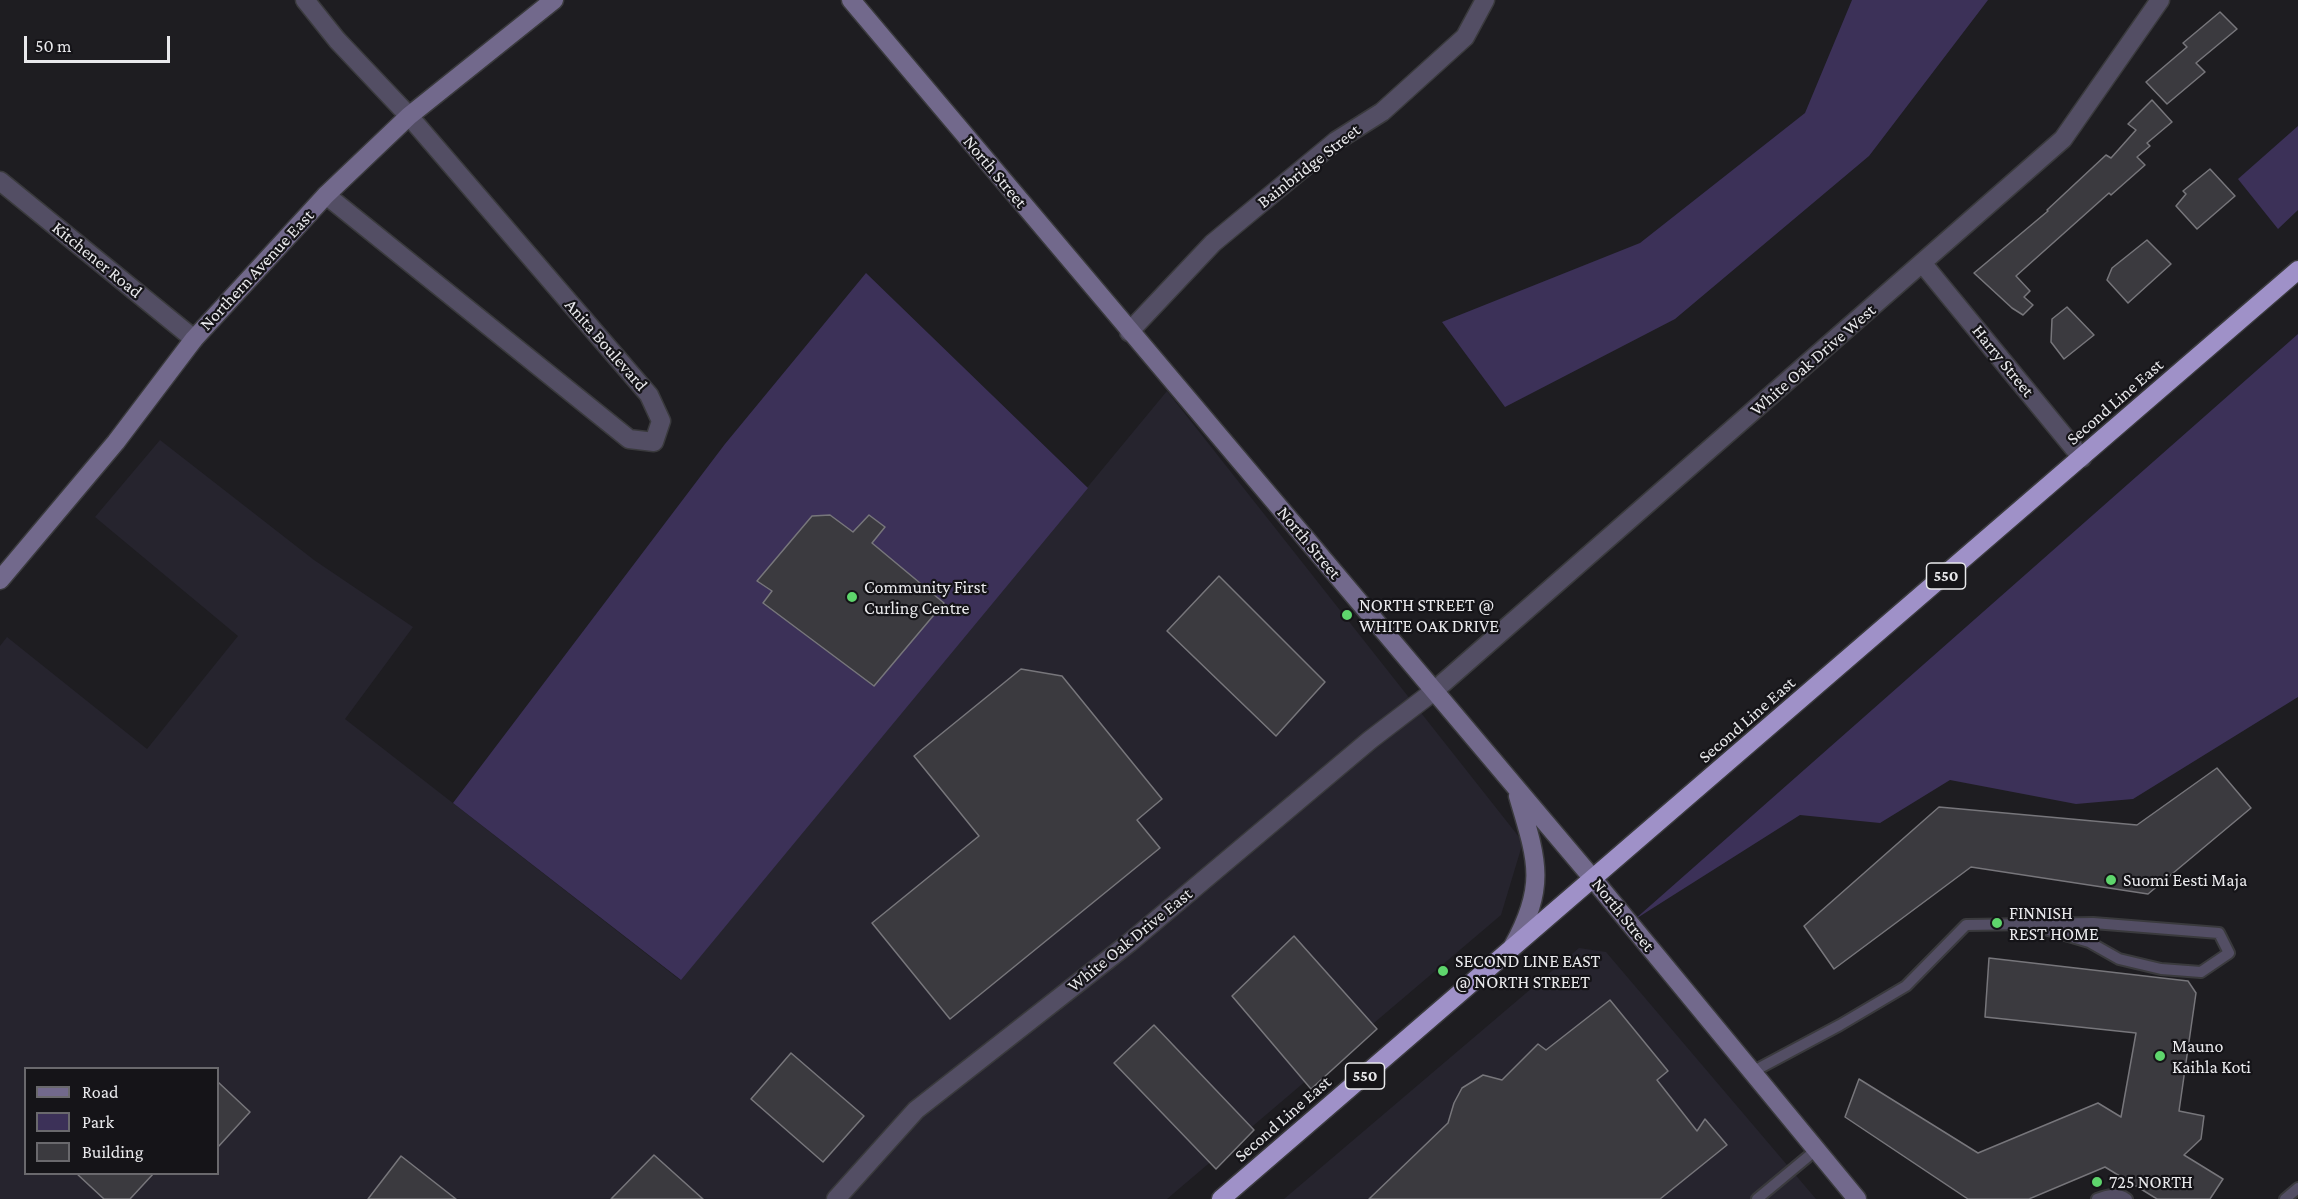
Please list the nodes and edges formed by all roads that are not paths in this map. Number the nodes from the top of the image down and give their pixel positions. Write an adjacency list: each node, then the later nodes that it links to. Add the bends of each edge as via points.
1 (305, 0): 6 (street, Anita Boulevard)
2 (554, 0): 6 (main road, Northern Avenue East)
3 (851, 0): 11 (main road, North Street)
4 (1485, 0): 11 (street, Bainbridge Street, via 1465,37 1382,112 1336,141 1213,243)
5 (2160, 0): 9 (street, White Oak Drive West, via 2063,139)
6 (409, 116): 8 (main road, Northern Avenue East); 8 (street, Anita Boulevard, via 649,395 661,421 654,442 629,439)
7 (0, 181): 12 (street, Kitchener Road)
8 (326, 195): 12 (main road, Northern Avenue East)
9 (1923, 264): 13 (street, Harry Street); 15 (street, White Oak Drive West)
10 (2298, 270): 13 (highway, Second Line East / 550)
11 (1129, 332): 15 (main road, North Street)
12 (194, 339): 14 (main road, Northern Avenue East, via 116,442)
13 (2082, 458): 17 (highway, Second Line East / 550)
14 (0, 579)
15 (1434, 691): 16 (main road, North Street); 23 (street, White Oak Drive East, via 1370,740 1129,944 916,1110)
16 (1516, 788): 17 (main road, North Street); 19 (main road, via 1536,857 1537,877 1528,918)
17 (1594, 880): 19 (highway, Second Line East / 550); 20 (main road, North Street)
18 (2028, 924): 18 (lane, via 2093,923 2219,933 2229,953 2201,972 2161,969 2119,958 2089,942); 20 (lane, via 1966,925 1906,986)
19 (1509, 952): 24 (highway, Second Line East / 550)
20 (1752, 1072): 21 (main road, North Street)
21 (1815, 1150): 25 (lane); 26 (main road, North Street)
22 (2298, 1188): 29 (lane)
23 (836, 1199)
24 (1221, 1199)
25 (1757, 1199)
26 (1857, 1199)
27 (2097, 1199): 28 (lane, via 2121,1195)
28 (2127, 1199)
29 (2285, 1199)

